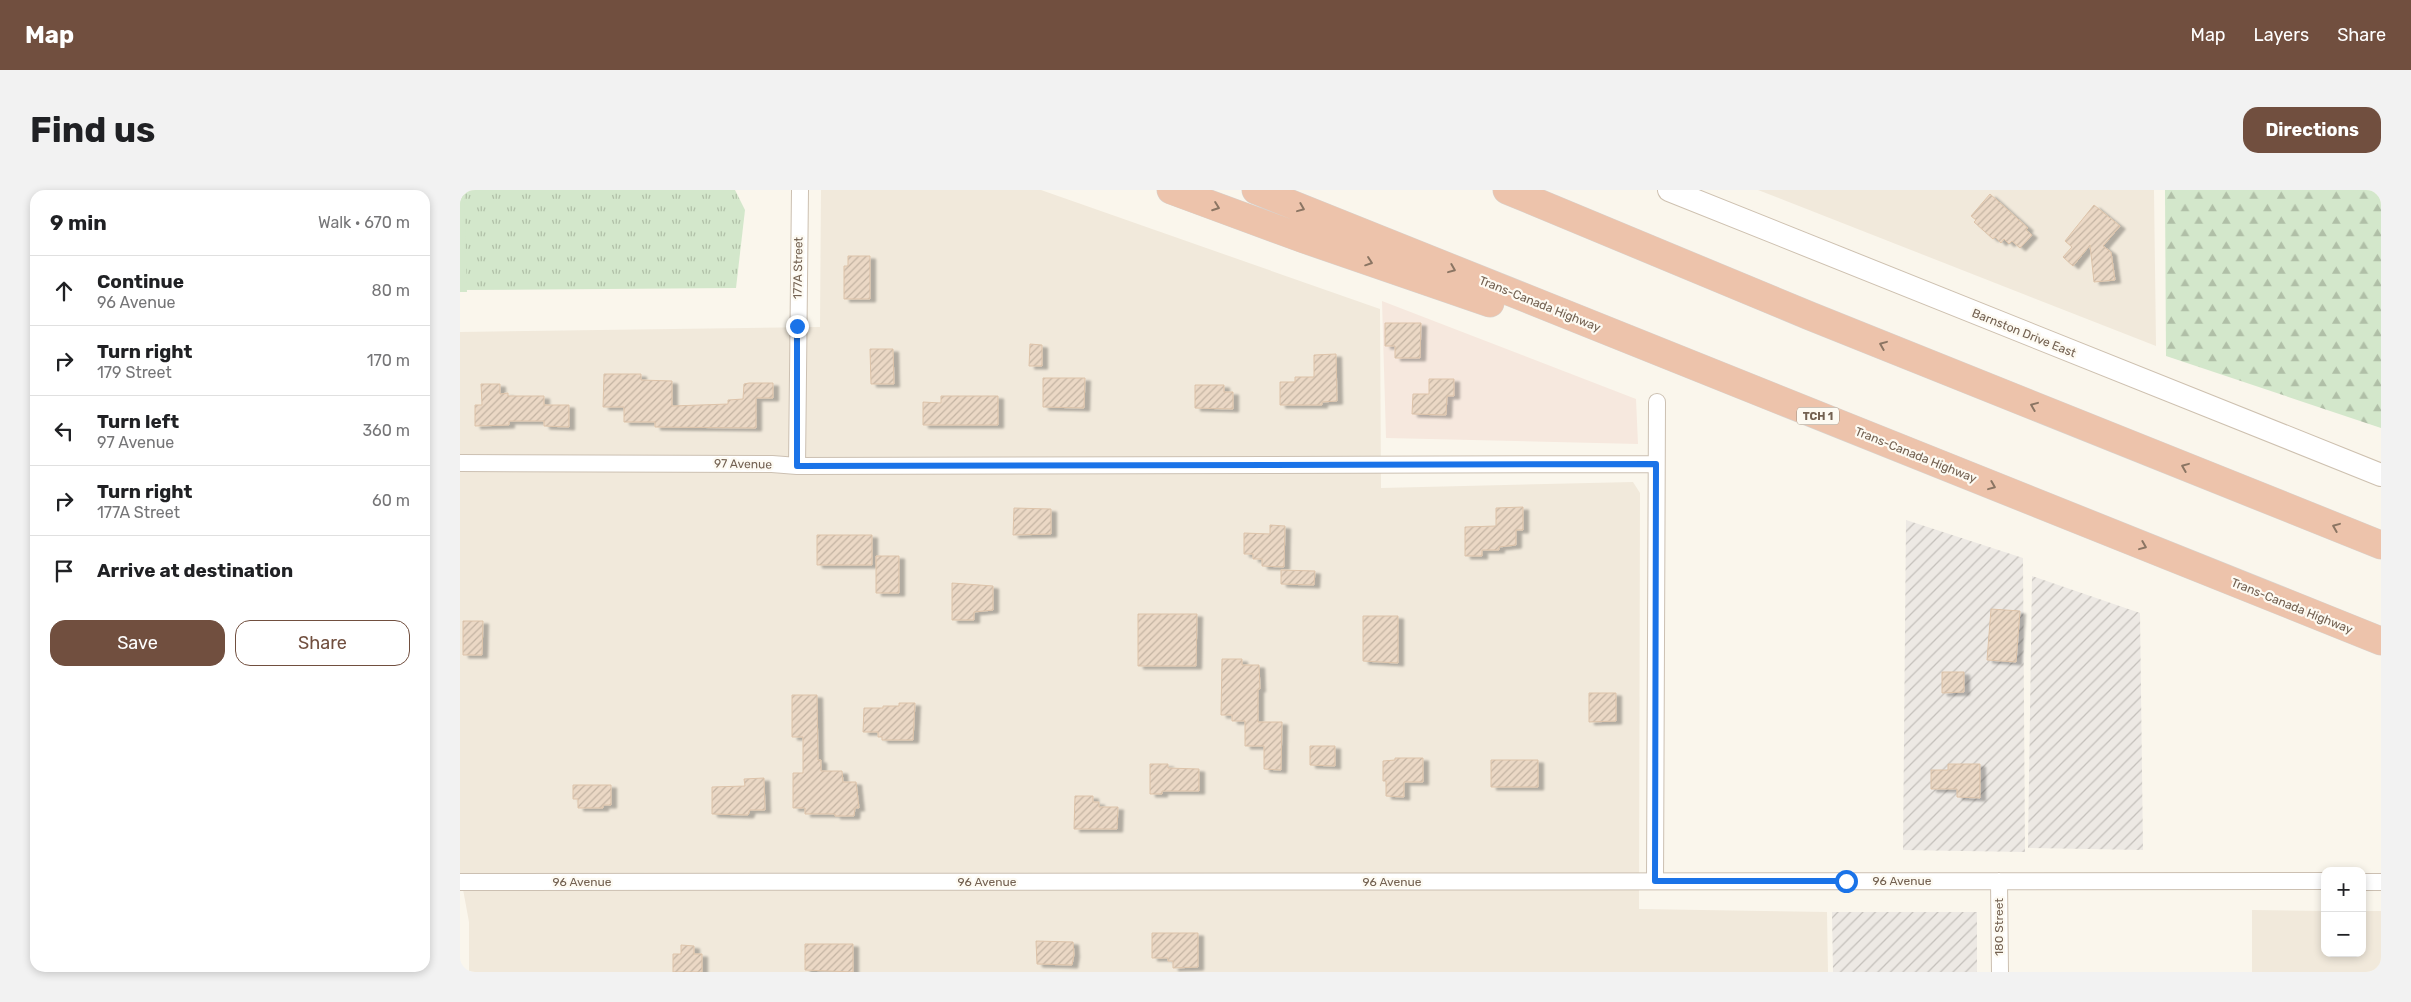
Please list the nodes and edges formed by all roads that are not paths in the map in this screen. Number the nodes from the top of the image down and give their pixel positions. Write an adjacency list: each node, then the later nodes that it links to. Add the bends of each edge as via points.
1 (800, 190): 10 (street, 177A Street)
2 (1171, 190): 7 (highway, one-way to 7, via 1322,246)
3 (1256, 190): 7 (highway, Trans-Canada Highway / TCH 1, one-way to 7)
4 (1507, 190): 12 (highway, one-way to 4, via 1810,316)
5 (1669, 190): 11 (street, Barnston Drive East)
6 (1657, 402): 9 (street)
7 (1784, 403): 13 (highway, Trans-Canada Highway / TCH 1, one-way to 13)
8 (460, 463): 10 (street, 97 Avenue)
9 (1656, 464): 10 (street, 97 Avenue); 14 (street)
10 (797, 466)
11 (2381, 475)
12 (2381, 545)
13 (2381, 641)
14 (1655, 881): 15 (street, 96 Avenue); 16 (street, 96 Avenue)
15 (1999, 881): 17 (street, 96 Avenue); 20 (street, 180 Street)
16 (460, 882)
17 (2321, 882)
18 (2366, 882): 19 (street)
19 (2381, 882)
20 (2000, 972)

